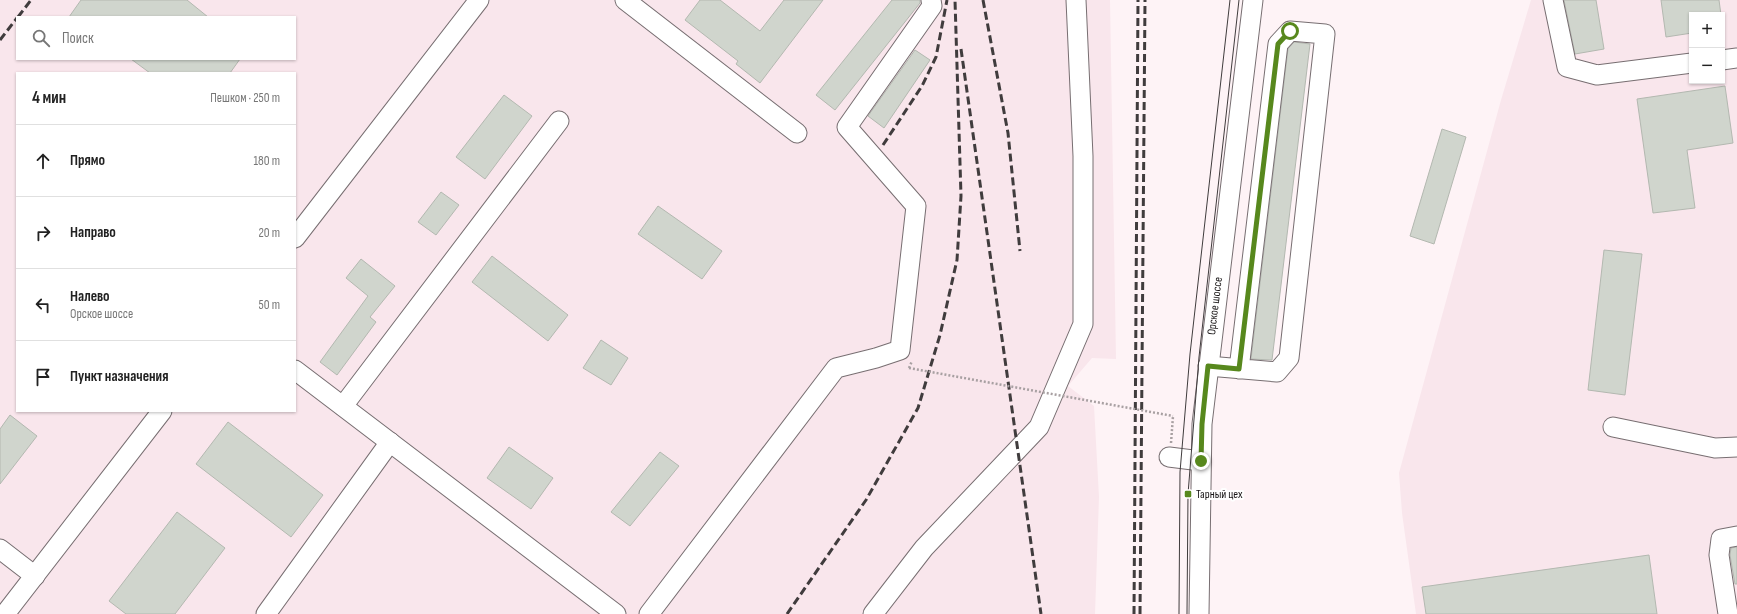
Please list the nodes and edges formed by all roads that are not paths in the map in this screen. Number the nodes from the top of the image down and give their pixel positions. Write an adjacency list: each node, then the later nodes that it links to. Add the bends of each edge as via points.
1 (479, 0): 12 (street)
2 (625, 0): 11 (street)
3 (931, 0): 29 (street, via 932,6 847,127 916,206 900,350 836,368)
4 (1076, 0): 30 (street, via 1083,156 1083,324 1039,426 924,548)
5 (1253, 0): 13 (street, Орское шоссе)
6 (1553, 0): 9 (street, via 1567,67 1597,75)
7 (1737, 58): 8 (street)
8 (1725, 60)
9 (1689, 63)
10 (559, 121): 16 (street)
11 (797, 133)
12 (296, 237)
13 (1208, 366): 14 (street); 22 (street, Орское шоссе)
14 (1239, 369): 14 (street, via 1277,372 1289,358 1325,34 1290,31 1278,44)
15 (296, 371): 16 (street)
16 (343, 406): 19 (street)
17 (161, 412): 25 (street)
18 (1613, 427): 20 (street, via 1715,448)
19 (390, 442): 27 (street); 28 (street)
20 (1737, 447)
21 (1169, 457): 22 (street)
22 (1201, 461): 31 (street, Орское шоссе)
23 (1737, 536): 32 (street, via 1721,539 1718,555)
24 (0, 549): 25 (street)
25 (35, 576): 26 (street)
26 (6, 614)
27 (266, 614)
28 (616, 614)
29 (649, 614)
30 (873, 614)
31 (1199, 614)
32 (1728, 614)

